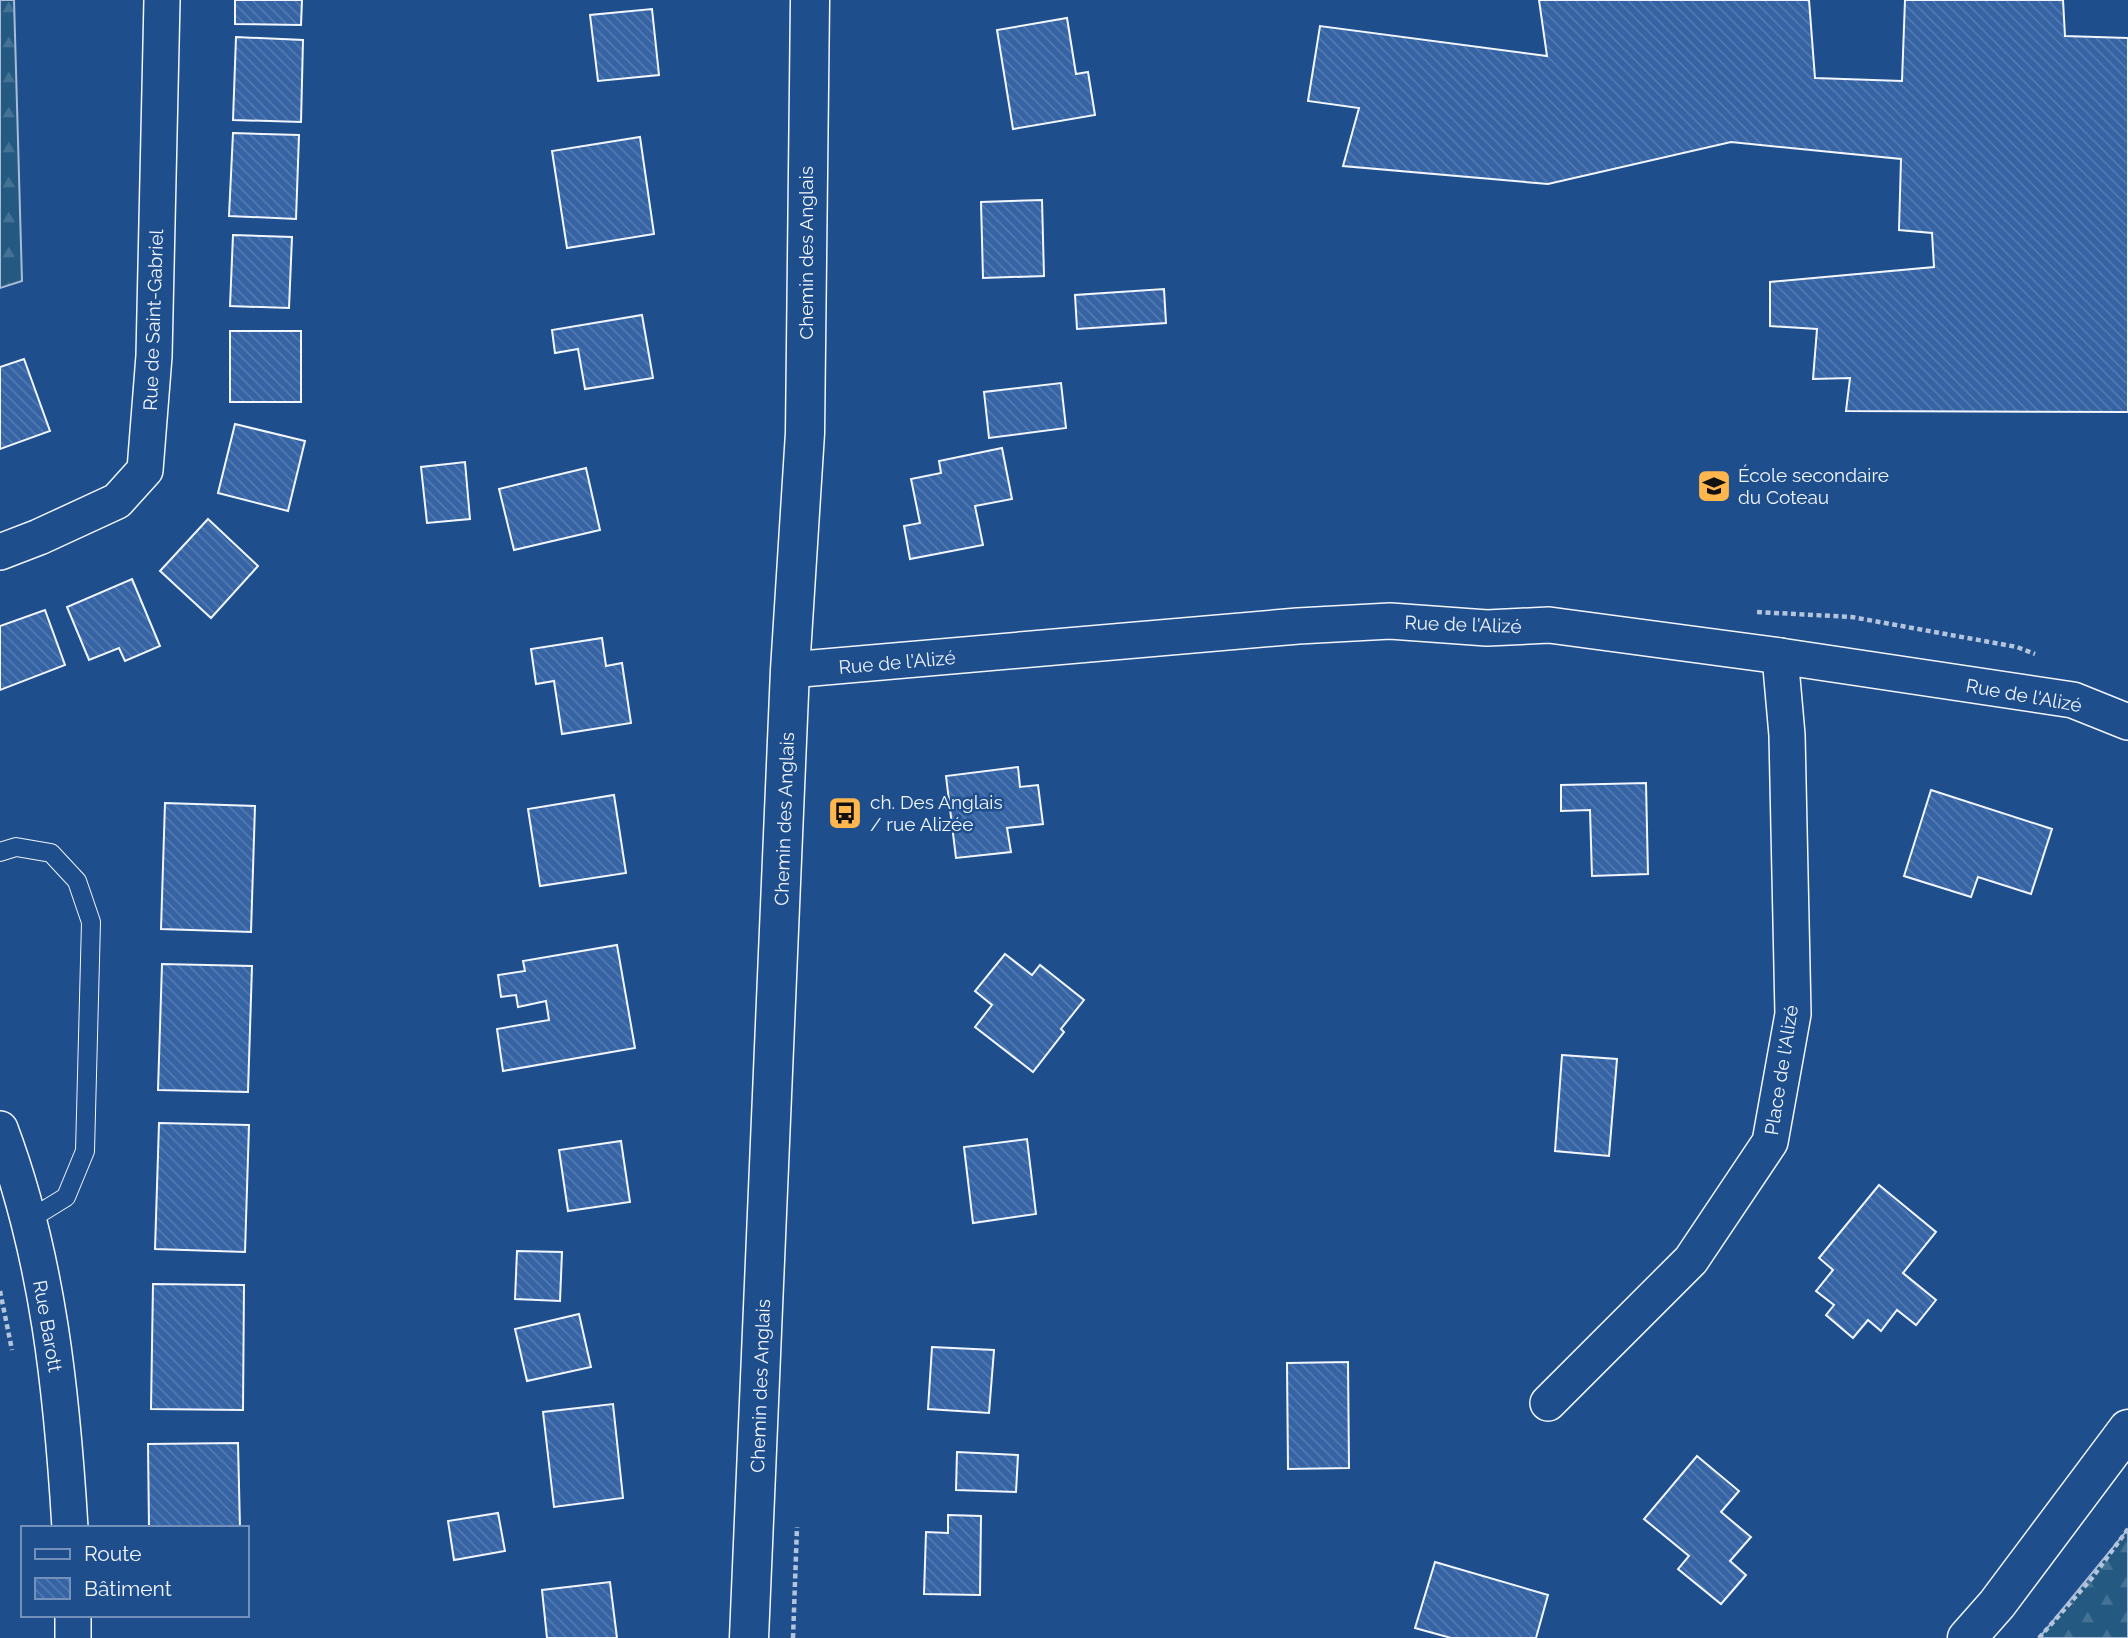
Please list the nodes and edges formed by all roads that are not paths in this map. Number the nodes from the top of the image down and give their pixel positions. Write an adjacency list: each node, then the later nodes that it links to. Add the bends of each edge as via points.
1 (162, 0): 3 (street, Rue de Saint-Gabriel, via 154,356 145,470 117,501)
2 (810, 0): 5 (street, Chemin des Anglais, via 805,433)
3 (0, 552)
4 (1780, 656): 5 (street, Rue de l'Alizé, via 1549,625 1487,628 1390,621); 6 (street, Rue de l'Alizé, via 2073,700); 10 (street, Place de l'Alizé, via 1787,735 1793,1013 1770,1142 1691,1260)
5 (790, 670): 15 (street, Chemin des Anglais)
6 (2128, 722)
7 (0, 852): 9 (lane, via 16,847 51,853 77,881 91,922 85,1151 66,1197)
8 (0, 1129): 9 (street, Rue Barott)
9 (27, 1221): 12 (street, Rue Barott, via 50,1314)
10 (1548, 1403)
11 (2128, 1429): 16 (street)
12 (70, 1526)
13 (74, 1617): 14 (street)
14 (73, 1638)
15 (749, 1638)
16 (1967, 1638)

